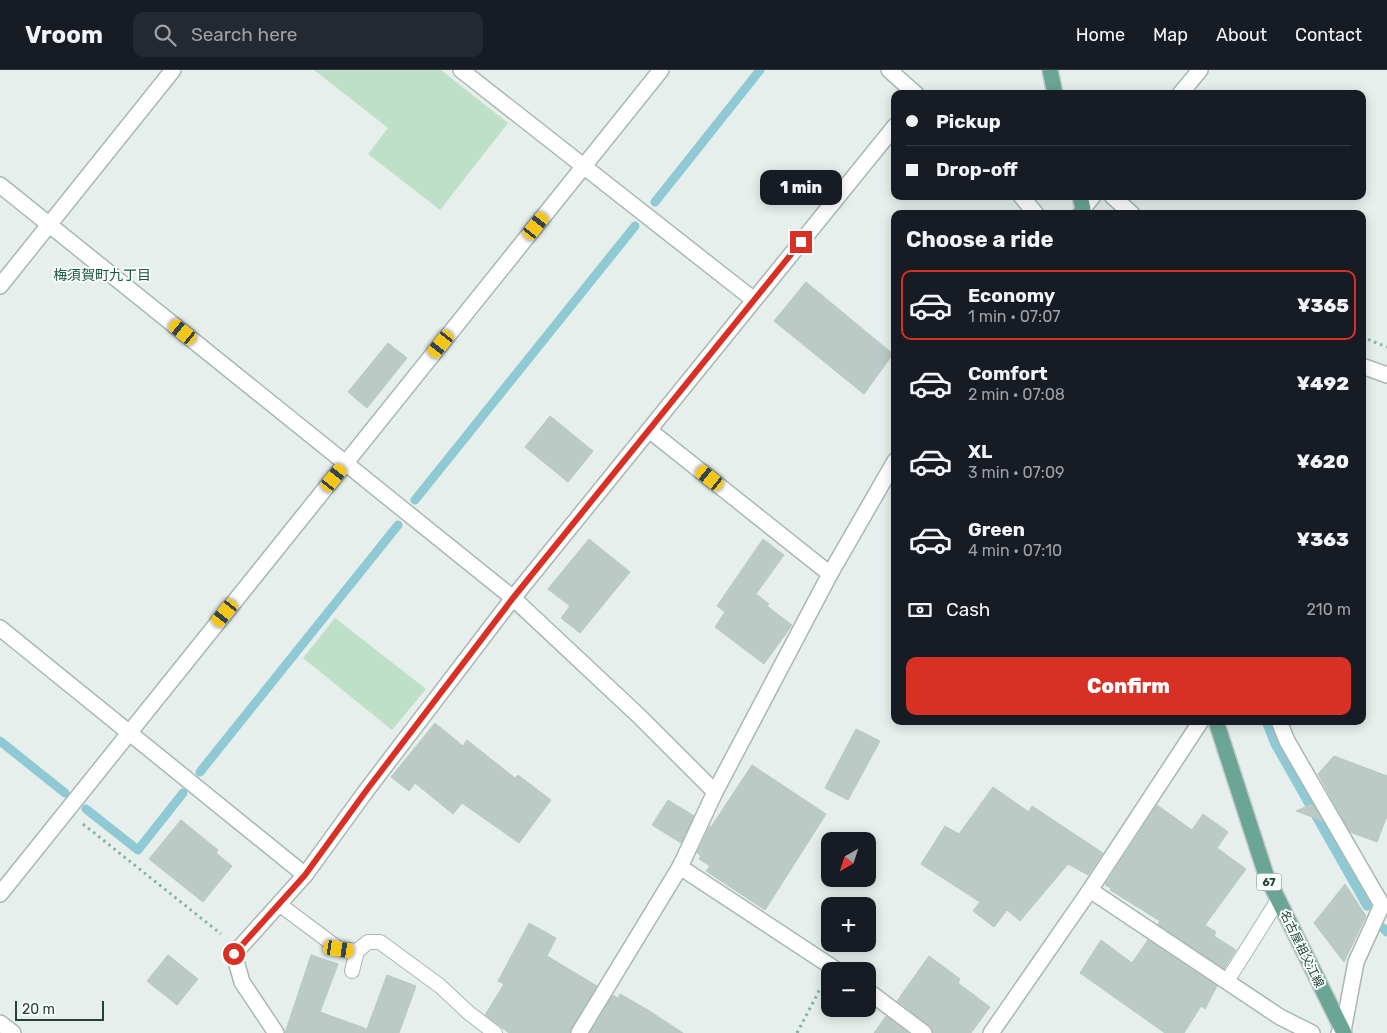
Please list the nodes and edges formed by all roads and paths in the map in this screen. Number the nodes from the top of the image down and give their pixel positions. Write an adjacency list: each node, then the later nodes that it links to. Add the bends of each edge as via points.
1 (173, 70): 17 (street)
2 (461, 70): 11 (street)
3 (661, 70): 11 (street)
4 (889, 70): 7 (street)
5 (1050, 70): 8 (main road)
6 (1200, 70): 9 (street)
7 (912, 90)
8 (1054, 90)
9 (1183, 90)
10 (891, 131): 19 (street)
11 (583, 166): 19 (street); 25 (street)
12 (0, 185): 17 (street)
13 (1024, 200): 15 (street)
14 (1116, 200): 16 (street)
15 (1033, 210)
16 (1128, 210)
17 (50, 224): 18 (street); 25 (street)
18 (0, 286)
19 (754, 300): 24 (street)
20 (1366, 339): 21 (path)
21 (1387, 347)
22 (1366, 367): 23 (street)
23 (1387, 375)
24 (650, 430): 27 (street); 28 (street)
25 (346, 463): 28 (street); 33 (street)
26 (891, 469): 27 (street)
27 (830, 574): 34 (street)
28 (513, 598): 34 (street); 37 (street)
29 (0, 628): 33 (street)
30 (1198, 725): 38 (street)
31 (1217, 725): 40 (main road, 名古屋祖父江線 / 67, via 1266,876)
32 (1281, 725): 50 (street, via 1382,905 1356,962)
33 (129, 733): 35 (street); 37 (street)
34 (715, 792): 36 (street)
35 (66, 811): 39 (street); 42 (path)
36 (680, 867): 44 (street); 54 (street)
37 (305, 875): 41 (street)
38 (1090, 890): 46 (street); 57 (street)
39 (0, 894)
40 (1278, 900): 46 (lane); 50 (main road, 名古屋祖父江線 / 67)
41 (279, 904): 42 (street); 43 (lane, via 339,949)
42 (239, 948): 52 (street, via 234,954 242,982)
43 (357, 952): 45 (lane); 53 (lane, via 368,942 380,942 440,986)
44 (824, 962)
45 (352, 971)
46 (1227, 980): 58 (street, via 1280,1016)
47 (821, 992): 55 (path)
48 (876, 997): 56 (street)
49 (0, 1023): 51 (street)
50 (1342, 1032)
51 (13, 1033)
52 (276, 1033)
53 (495, 1033)
54 (579, 1033)
55 (796, 1033)
56 (924, 1033)
57 (991, 1033)
58 (1312, 1033)

